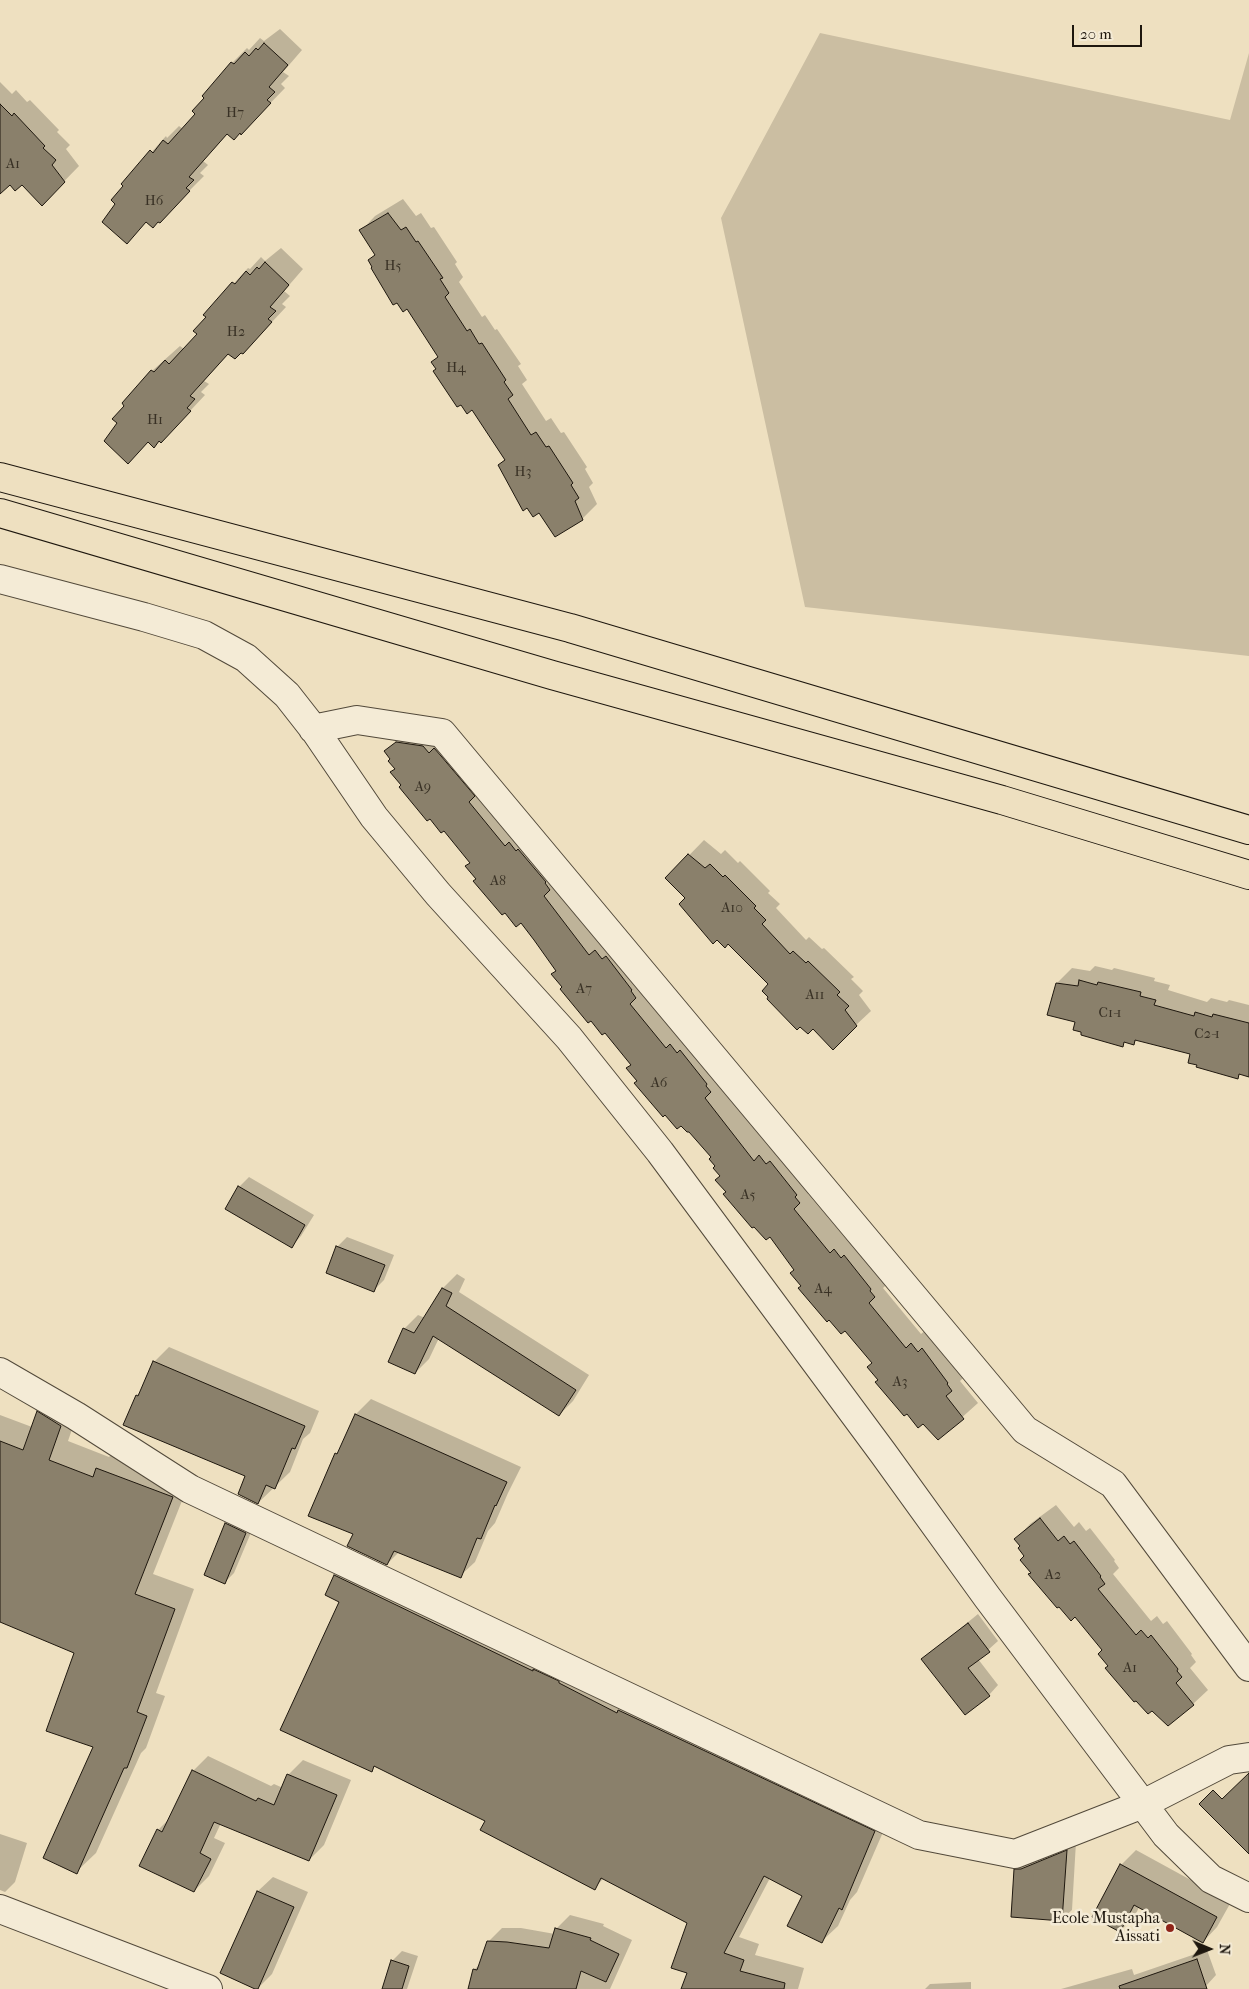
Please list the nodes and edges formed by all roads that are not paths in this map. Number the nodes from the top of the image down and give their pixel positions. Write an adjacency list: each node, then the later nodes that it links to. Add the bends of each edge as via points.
1 (0, 477): 5 (main road, via 570,628)
2 (0, 514): 6 (main road, via 543,673 1002,800)
3 (0, 579): 4 (street, via 204,635 246,658 287,695)
4 (313, 729): 8 (street, via 357,720 442,734 1025,1430 1113,1484); 10 (street, via 374,817 438,894 570,1038 660,1152 987,1597)
5 (1249, 830)
6 (1249, 875)
7 (0, 1372): 10 (street, via 190,1489 919,1836 1015,1854)
8 (1249, 1667)
9 (1249, 1757): 10 (street, via 1230,1760)
10 (1144, 1804): 11 (street, via 1166,1835 1211,1879)
11 (1249, 1898)
12 (0, 1909): 13 (street)
13 (208, 1989)

